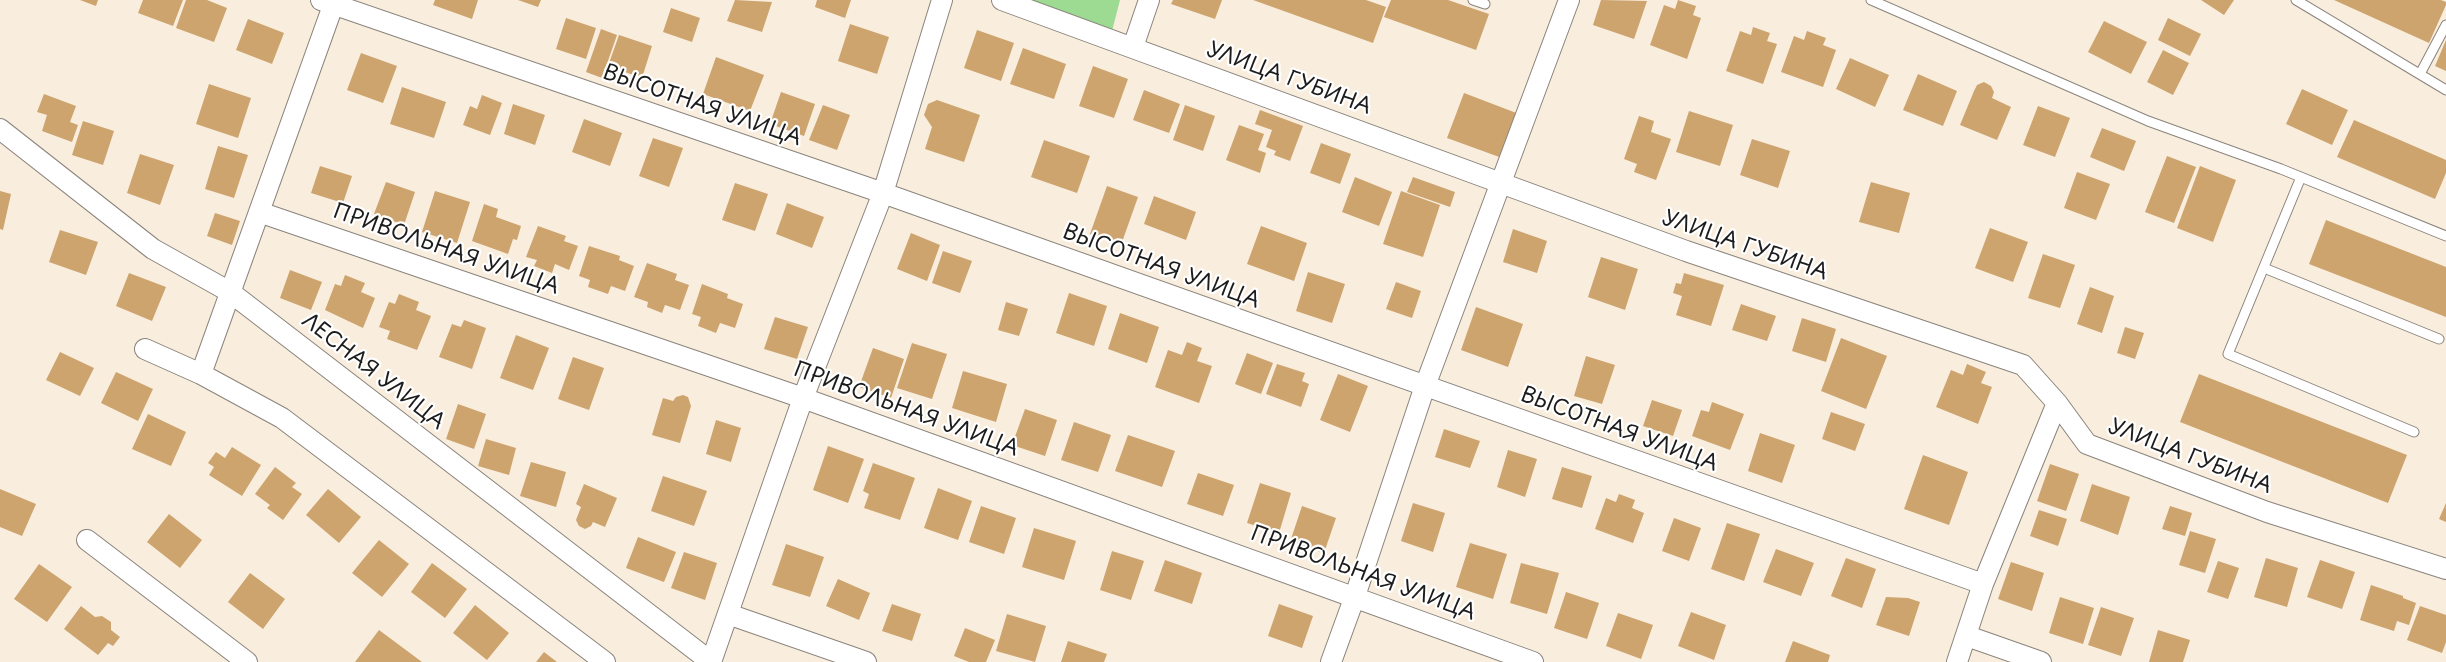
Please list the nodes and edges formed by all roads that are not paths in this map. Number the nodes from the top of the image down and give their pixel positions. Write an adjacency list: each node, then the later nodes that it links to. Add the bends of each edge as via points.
1 (942, 0): 17 (street)
2 (1002, 0): 11 (street, УЛИЦА ГУБИНА)
3 (1149, 0): 11 (street)
4 (1473, 0): 9 (lane)
5 (1569, 0): 16 (street)
6 (1871, 0): 15 (lane, via 2148,121)
7 (2296, 0): 12 (lane)
8 (330, 2): 17 (street, ВЫСОТНАЯ УЛИЦА); 18 (street)
9 (1485, 4)
10 (2446, 25): 12 (lane)
11 (1133, 47): 16 (street, УЛИЦА ГУБИНА)
12 (2420, 74): 13 (lane)
13 (2446, 90)
14 (0, 129): 21 (street, ЛЕСНАЯ УЛИЦА, via 153,249)
15 (2301, 177): 19 (lane); 20 (lane)
16 (1502, 184): 25 (street); 27 (street, УЛИЦА ГУБИНА, via 1697,255 2023,365)
17 (883, 194): 25 (street, ВЫСОТНАЯ УЛИЦА); 26 (street)
18 (259, 212): 21 (street); 26 (street, ПРИВОЛЬНАЯ УЛИЦА)
19 (2446, 236)
20 (2264, 268): 22 (lane); 28 (lane, via 2228,354)
21 (230, 292): 24 (street); 37 (street, ЛЕСНАЯ УЛИЦА)
22 (2439, 339)
23 (145, 349): 24 (street)
24 (201, 374): 36 (street, via 282,418)
25 (1425, 386): 31 (street, ВЫСОТНАЯ УЛИЦА); 32 (street)
26 (803, 398): 32 (street, ПРИВОЛЬНАЯ УЛИЦА); 33 (street)
27 (2057, 403): 30 (street, УЛИЦА ГУБИНА, via 2087,444 2267,512); 31 (street)
28 (2414, 432)
29 (87, 540): 35 (street)
30 (2446, 569)
31 (1983, 584): 34 (street)
32 (1355, 596): 39 (street); 40 (street, ПРИВОЛЬНАЯ УЛИЦА)
33 (728, 614): 37 (street); 38 (street)
34 (1967, 636): 41 (street); 42 (street)
35 (247, 662)
36 (605, 662)
37 (711, 662)
38 (866, 662)
39 (1331, 662)
40 (1533, 662)
41 (1957, 662)
42 (2041, 662)

